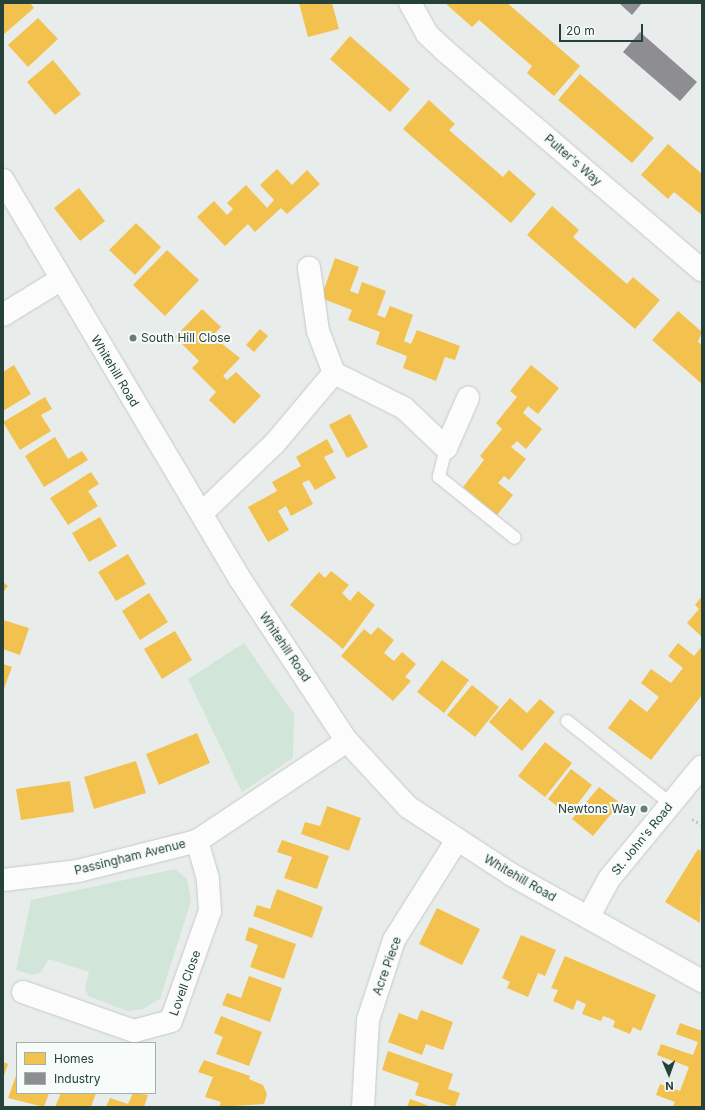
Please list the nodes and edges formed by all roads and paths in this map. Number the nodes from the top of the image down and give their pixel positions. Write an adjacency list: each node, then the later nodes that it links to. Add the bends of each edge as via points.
1 (410, 3): 4 (street, Pulter's Way, via 427,34 444,50)
2 (3, 180): 5 (street, Whitehill Road)
3 (309, 268): 7 (street, via 318,331)
4 (702, 270)
5 (60, 280): 6 (street); 10 (street, Whitehill Road)
6 (3, 315)
7 (334, 373): 9 (street, via 404,408); 10 (street, via 275,443)
8 (468, 398): 9 (street)
9 (446, 448): 11 (lane, via 439,477)
10 (202, 513): 13 (street, Whitehill Road, via 240,579)
11 (515, 538)
12 (567, 721): 15 (lane)
13 (347, 741): 16 (street, Whitehill Road, via 408,807); 17 (street, Passingham Avenue)
14 (702, 766): 15 (street, St. John's Road)
15 (671, 804): 19 (street, St. John's Road, via 609,879)
16 (457, 840): 19 (street, Whitehill Road); 22 (street, Acre Piece, via 394,940 368,1020)
17 (197, 841): 18 (street, Passingham Avenue, via 78,871); 21 (street, Lovell Close, via 208,879 210,912 171,1021 134,1031)
18 (3, 880)
19 (589, 916): 20 (street, Whitehill Road)
20 (702, 981)
21 (23, 992)
22 (363, 1107)

